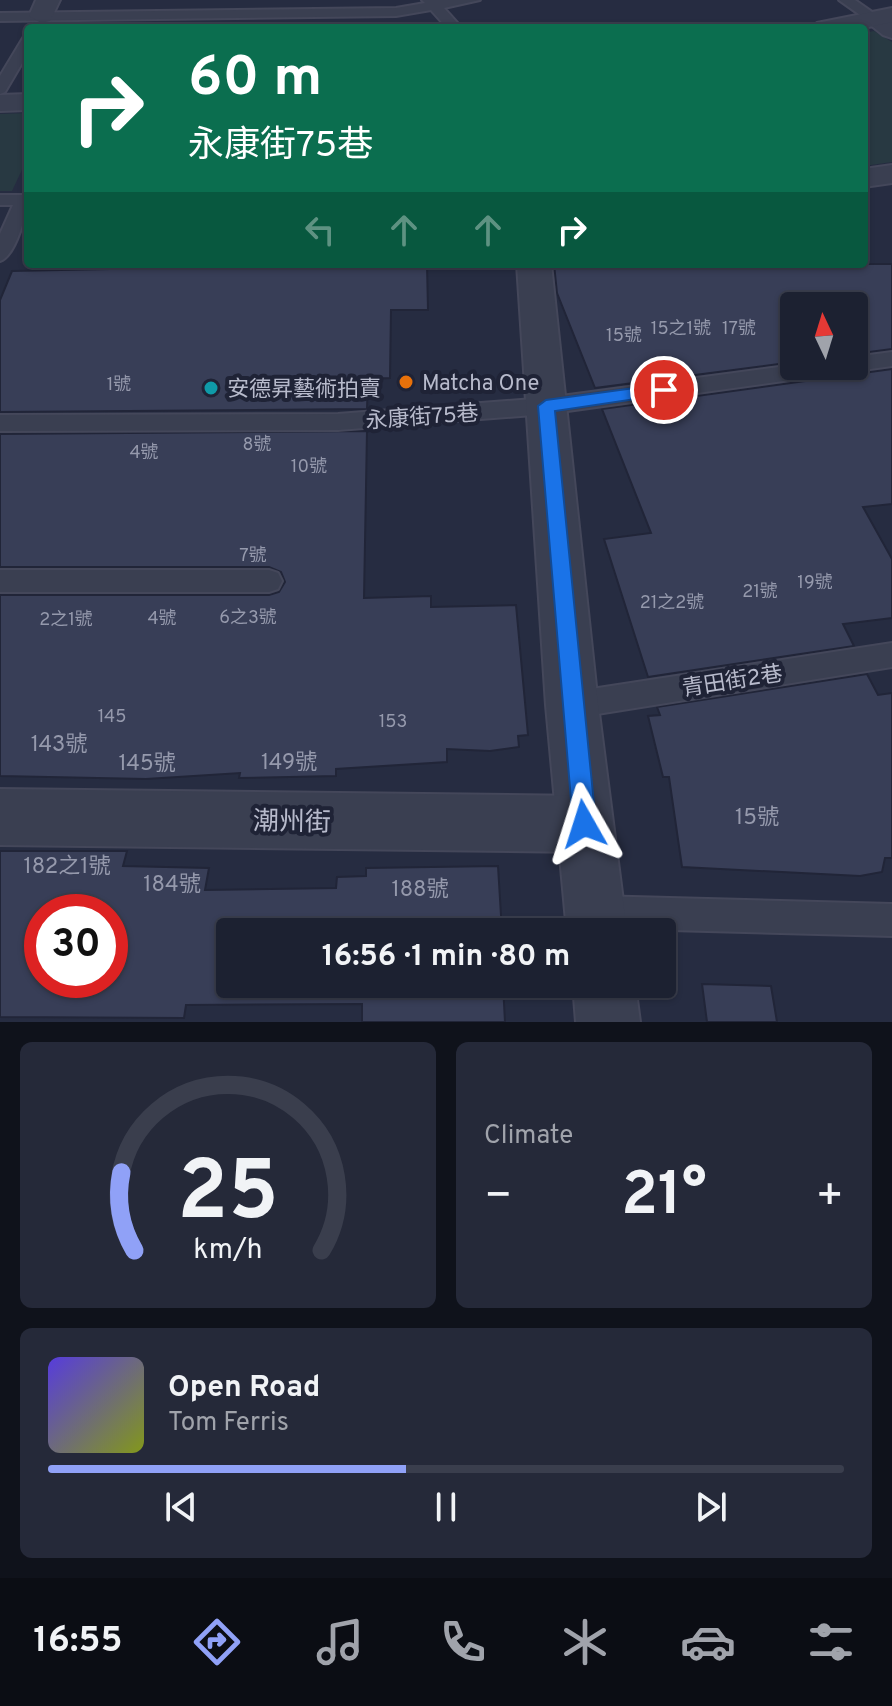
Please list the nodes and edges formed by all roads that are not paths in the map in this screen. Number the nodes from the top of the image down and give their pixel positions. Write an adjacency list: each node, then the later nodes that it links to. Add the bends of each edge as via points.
1 (473, 0): 3 (lane)
2 (846, 0): 6 (lane)
3 (432, 3): 4 (lane, via 396,12); 7 (lane)
4 (41, 15): 5 (lane)
5 (0, 17)
6 (886, 21): 8 (street)
7 (451, 24)
8 (860, 24)
9 (24, 48): 10 (lane)
10 (0, 89)
11 (24, 102): 12 (street)
12 (0, 103)
13 (892, 174): 14 (street)
14 (868, 177)
15 (0, 200): 16 (lane, via 24,199)
16 (8, 235): 17 (lane); 18 (lane)
17 (24, 235)
18 (0, 255)
19 (534, 268): 23 (street)
20 (892, 359): 21 (lane)
21 (868, 362)
22 (780, 374): 23 (lane, 永康街75巷)
23 (546, 406): 24 (lane, 永康街75巷, via 338,422); 28 (street)
24 (0, 423)
25 (0, 581): 26 (lane)
26 (269, 581)
27 (892, 655): 28 (lane, 青田街2巷)
28 (572, 705): 30 (street)
29 (0, 817): 30 (street, 潮州街)
30 (584, 824): 31 (street)
31 (596, 918)
32 (892, 920): 33 (lane)
33 (676, 921)
34 (605, 998): 35 (street)
35 (608, 1022)

